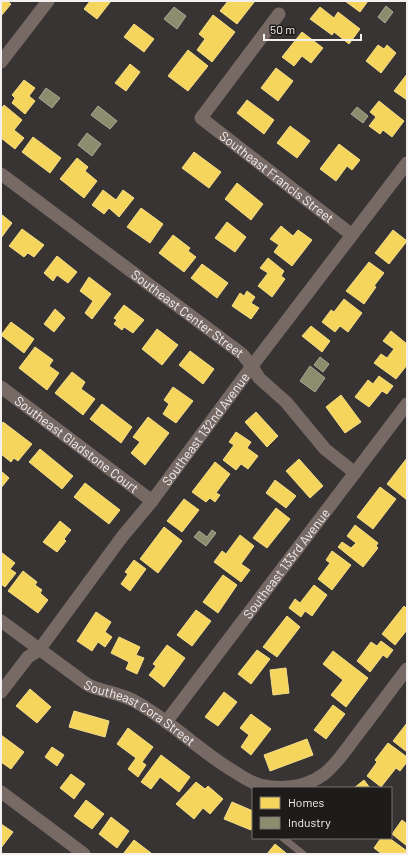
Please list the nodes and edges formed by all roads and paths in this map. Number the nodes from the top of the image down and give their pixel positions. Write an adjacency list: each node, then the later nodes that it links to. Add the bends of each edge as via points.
1 (43, 3): 3 (street)
2 (279, 14): 6 (street, Southeast Francis Street, via 201,118)
3 (1, 62)
4 (407, 163): 6 (street, Southeast 132nd Avenue)
5 (1, 174): 7 (street, Southeast Center Street, via 242,354)
6 (352, 234): 7 (street, Southeast 132nd Avenue)
7 (252, 366): 10 (street, Southeast Center Street, via 259,378 286,402 325,448); 11 (street, Southeast 132nd Avenue)
8 (1, 387): 11 (street, Southeast Gladstone Court)
9 (407, 404): 10 (street, Southeast 133rd Avenue)
10 (355, 473): 16 (street, Southeast 133rd Avenue)
11 (152, 501): 13 (street, Southeast 132nd Avenue)
12 (1, 621): 13 (street, Southeast Cora Street)
13 (39, 650): 15 (street, Southeast 132nd Avenue, via 28,657); 16 (street, Southeast Cora Street, via 88,685 133,700)
14 (407, 669): 18 (street, Southeast Cora Street, via 325,774 300,786)
15 (1, 692)
16 (166, 722): 17 (street, Southeast Cora Street, via 217,761 246,779 260,785)
17 (275, 787)
18 (291, 787)
19 (1, 792): 21 (street)
20 (284, 839): 22 (lane)
21 (84, 854)
22 (303, 854)

